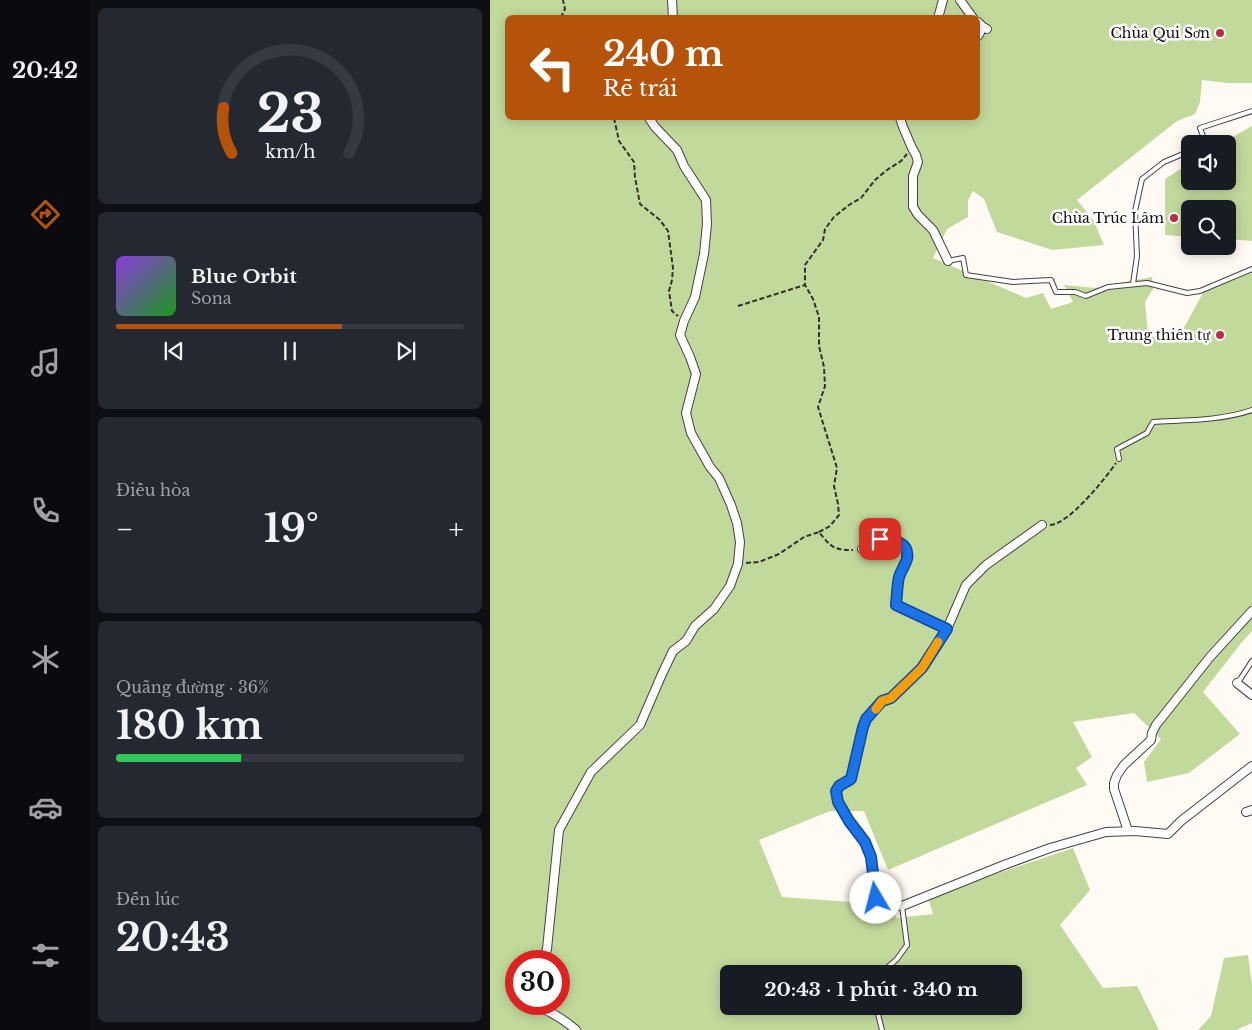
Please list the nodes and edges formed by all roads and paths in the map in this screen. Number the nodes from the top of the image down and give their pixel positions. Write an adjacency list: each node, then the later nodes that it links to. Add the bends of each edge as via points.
1 (563, 0): 5 (path, via 565,9)
2 (672, 0): 6 (street)
3 (943, 0): 7 (street)
4 (960, 0): 8 (street)
5 (562, 15)
6 (673, 15)
7 (939, 15)
8 (971, 15)
9 (1252, 111): 13 (lane, via 1200,128)
10 (614, 120): 21 (path, via 619,141 634,162 640,204 668,231 673,268 668,291 672,311)
11 (650, 120): 21 (street, via 677,150 706,200 704,254 695,297)
12 (901, 120): 14 (street)
13 (1203, 135)
14 (912, 148): 16 (street, via 918,162 913,176 913,207 933,230); 19 (path, via 901,161 875,180 861,198 834,216 823,240 805,264)
15 (1181, 155): 18 (lane, via 1164,162 1142,179 1135,211 1137,256)
16 (948, 261): 18 (lane, via 963,258 966,275 1013,282 1051,280 1056,292 1075,292 1086,296 1108,287)
17 (1252, 269): 18 (lane, via 1194,292 1147,283)
18 (1133, 284)
19 (805, 285): 20 (path); 25 (path, via 818,316 824,368 825,386 818,407 837,468 834,486 839,515 830,526)
20 (738, 306)
21 (684, 321): 27 (street, via 680,335 696,374 686,413 691,433 719,478 731,505 740,542)
22 (1252, 410): 23 (lane, via 1212,418 1153,422 1147,433 1117,449)
23 (1119, 459): 24 (path, via 1076,510 1054,524)
24 (1042, 525): 29 (street, via 986,566 966,585)
25 (819, 532): 26 (path, via 835,549); 27 (path, via 759,562)
26 (862, 550): 29 (street, via 880,539 903,545 907,552 899,578 896,605)
27 (738, 564): 36 (street, via 730,586 714,610 695,626 686,641 673,650 640,725 591,772 559,830)
28 (1252, 611): 34 (street, via 1156,725 1151,740 1117,775 1114,790)
29 (947, 629): 35 (street, via 922,668 891,698 882,701 866,719 851,779 836,791 838,802 865,842 871,857 876,898)
30 (1252, 661): 31 (lane)
31 (1237, 683): 32 (street)
32 (1252, 695)
33 (1252, 766): 34 (street, via 1181,820 1168,834)
34 (1128, 831): 35 (street, via 1106,832 1050,848)
35 (902, 906): 37 (lane, via 907,946)
36 (547, 950)
37 (890, 965)
38 (556, 1015): 40 (street)
39 (878, 1015): 41 (lane)
40 (576, 1030)
41 (882, 1030)

